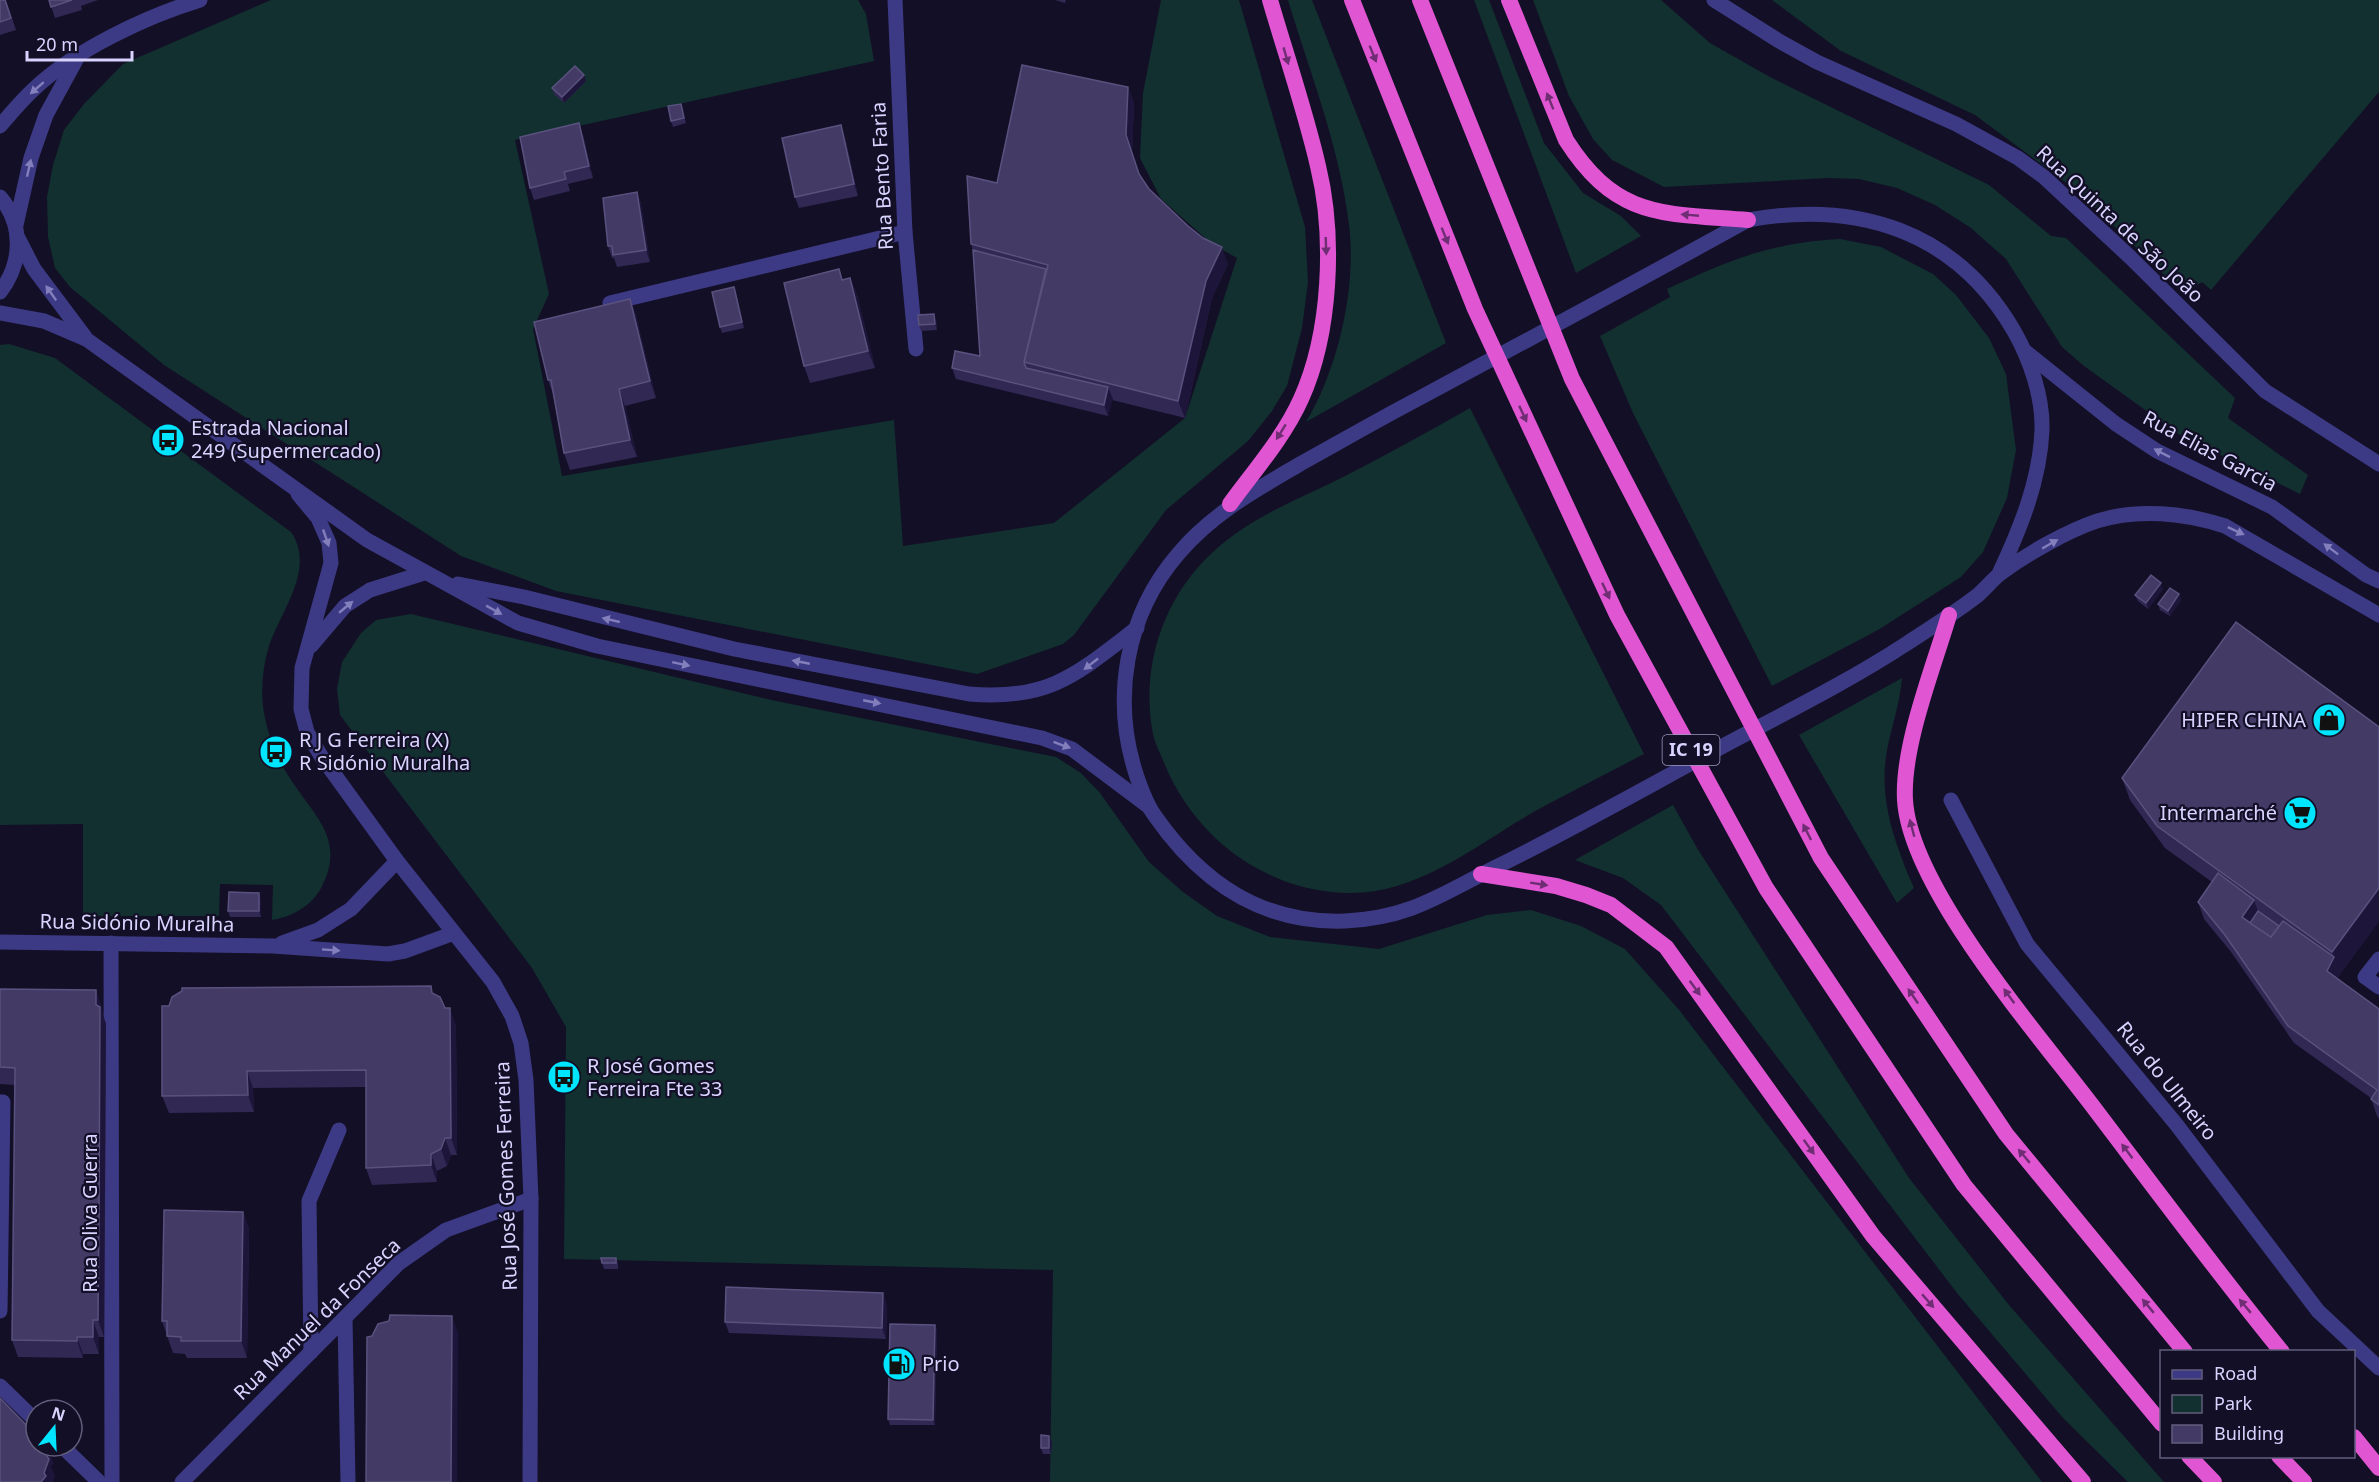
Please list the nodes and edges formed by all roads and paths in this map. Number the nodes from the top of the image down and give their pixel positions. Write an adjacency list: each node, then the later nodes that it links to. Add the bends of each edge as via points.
1 (200, 0): 8 (street, via 147,20)
2 (895, 0): 13 (street, Rua Bento Faria)
3 (1270, 0): 22 (highway, one-way to 22, via 1318,168 1326,225 1324,316 1301,399 1279,437)
4 (1352, 0): 52 (highway, IC 19, one-way to 52, via 1474,309 1617,615 1766,888 1964,1185)
5 (1420, 0): 46 (highway, one-way to 5, via 2006,1134 1821,858 1572,380)
6 (1509, 0): 11 (highway, one-way to 6, via 1636,207 1597,180 1566,140)
7 (1714, 0): 20 (street, Rua Quinta de São João, via 1817,62 1956,124 2018,158 2130,256 2265,391)
8 (78, 56): 9 (street, one-way to 9, via 35,88); 12 (street, one-way to 8, via 31,158 46,115)
9 (0, 126)
10 (0, 197): 12 (street)
11 (1748, 220): 19 (street, Rua Elias Garcia, via 1812,212 1877,221 1900,229 1933,245 1976,278 2000,306); 22 (street, Rua Elias Garcia)
12 (17, 231): 14 (street, via 17,261); 17 (street, one-way to 12, via 40,278)
13 (905, 232): 15 (street); 18 (street, Rua Bento Faria)
14 (0, 292)
15 (593, 308)
16 (0, 313): 17 (street, via 44,321)
17 (86, 339): 21 (street)
18 (916, 349)
19 (2026, 352): 24 (street, Rua Elias Garcia, via 2042,429 2029,502); 26 (street, Rua Elias Garcia, one-way to 19, via 2272,507 2157,451 2116,424)
20 (2379, 464)
21 (295, 490): 23 (street, via 367,540); 30 (street, Rua José Gomes Ferreira, one-way to 30, via 318,518 329,543 331,563)
22 (1230, 504): 29 (street, Rua Elias Garcia, via 1181,550 1161,576)
23 (424, 573): 25 (street); 30 (street, Rua José Gomes Ferreira, one-way to 23, via 345,606 370,590)
24 (1999, 574): 27 (street, Rua Elias Garcia); 28 (street, Rua Elias Garcia, one-way to 28, via 2099,520 2165,514 2200,518 2244,534)
25 (443, 581): 29 (street, one-way to 25, via 1080,672 1052,687 999,697 734,649); 32 (street, one-way to 32, via 518,623 597,646 1042,738 1072,748)
26 (2379, 582)
27 (1949, 615): 34 (street, Rua Elias Garcia, via 1890,654); 47 (highway, one-way to 27, via 2002,986 1951,916 1925,864 1905,802 1906,780 1915,729)
28 (2379, 615)
29 (1137, 628): 32 (street, Rua Elias Garcia, via 1124,671 1124,728)
30 (308, 650): 33 (street, Rua José Gomes Ferreira, via 300,685 301,709 308,732)
31 (1951, 800): 49 (street, Rua do Ulmeiro, via 2027,944 2176,1124 2318,1311)
32 (1148, 806): 34 (street, Rua Elias Garcia, via 1192,864 1247,902 1278,912 1326,921 1402,914)
33 (396, 861): 35 (street, Rua José Gomes Ferreira); 38 (street, Rua Sidónio Muralha, via 351,909 318,930)
34 (1481, 874): 63 (highway, one-way to 63, via 1556,886 1603,902 1666,947 1873,1236)
35 (454, 933): 38 (street, Rua Sidónio Muralha, one-way to 35, via 388,954); 43 (street, Rua José Gomes Ferreira, via 493,982 512,1016 521,1043)
36 (0, 942): 37 (street, Rua Sidónio Muralha)
37 (111, 944): 38 (street, Rua Sidónio Muralha); 59 (street, Rua Oliva Guerra)
38 (273, 945)
39 (2379, 959): 40 (street, via 2365,977)
40 (2379, 987)
41 (0, 1102): 44 (street)
42 (339, 1130): 48 (street, via 309,1201)
43 (531, 1199): 45 (street, Rua Manuel da Fonseca, via 446,1230 399,1263); 62 (street, Rua José Gomes Ferreira)
44 (0, 1311)
45 (345, 1318): 48 (street, Rua Manuel da Fonseca); 61 (street)
46 (2183, 1350)
47 (2280, 1350)
48 (311, 1353): 60 (street, Rua Manuel da Fonseca)
49 (2379, 1368)
50 (0, 1386): 51 (street)
51 (24, 1409)
52 (2160, 1422)
53 (2355, 1438): 57 (highway)
54 (74, 1458): 58 (street)
55 (2191, 1458): 64 (highway)
56 (2281, 1458): 65 (highway)
57 (2379, 1468)
58 (99, 1482)
59 (112, 1482)
60 (182, 1482)
61 (348, 1482)
62 (530, 1482)
63 (2083, 1482)
64 (2214, 1482)
65 (2304, 1482)

